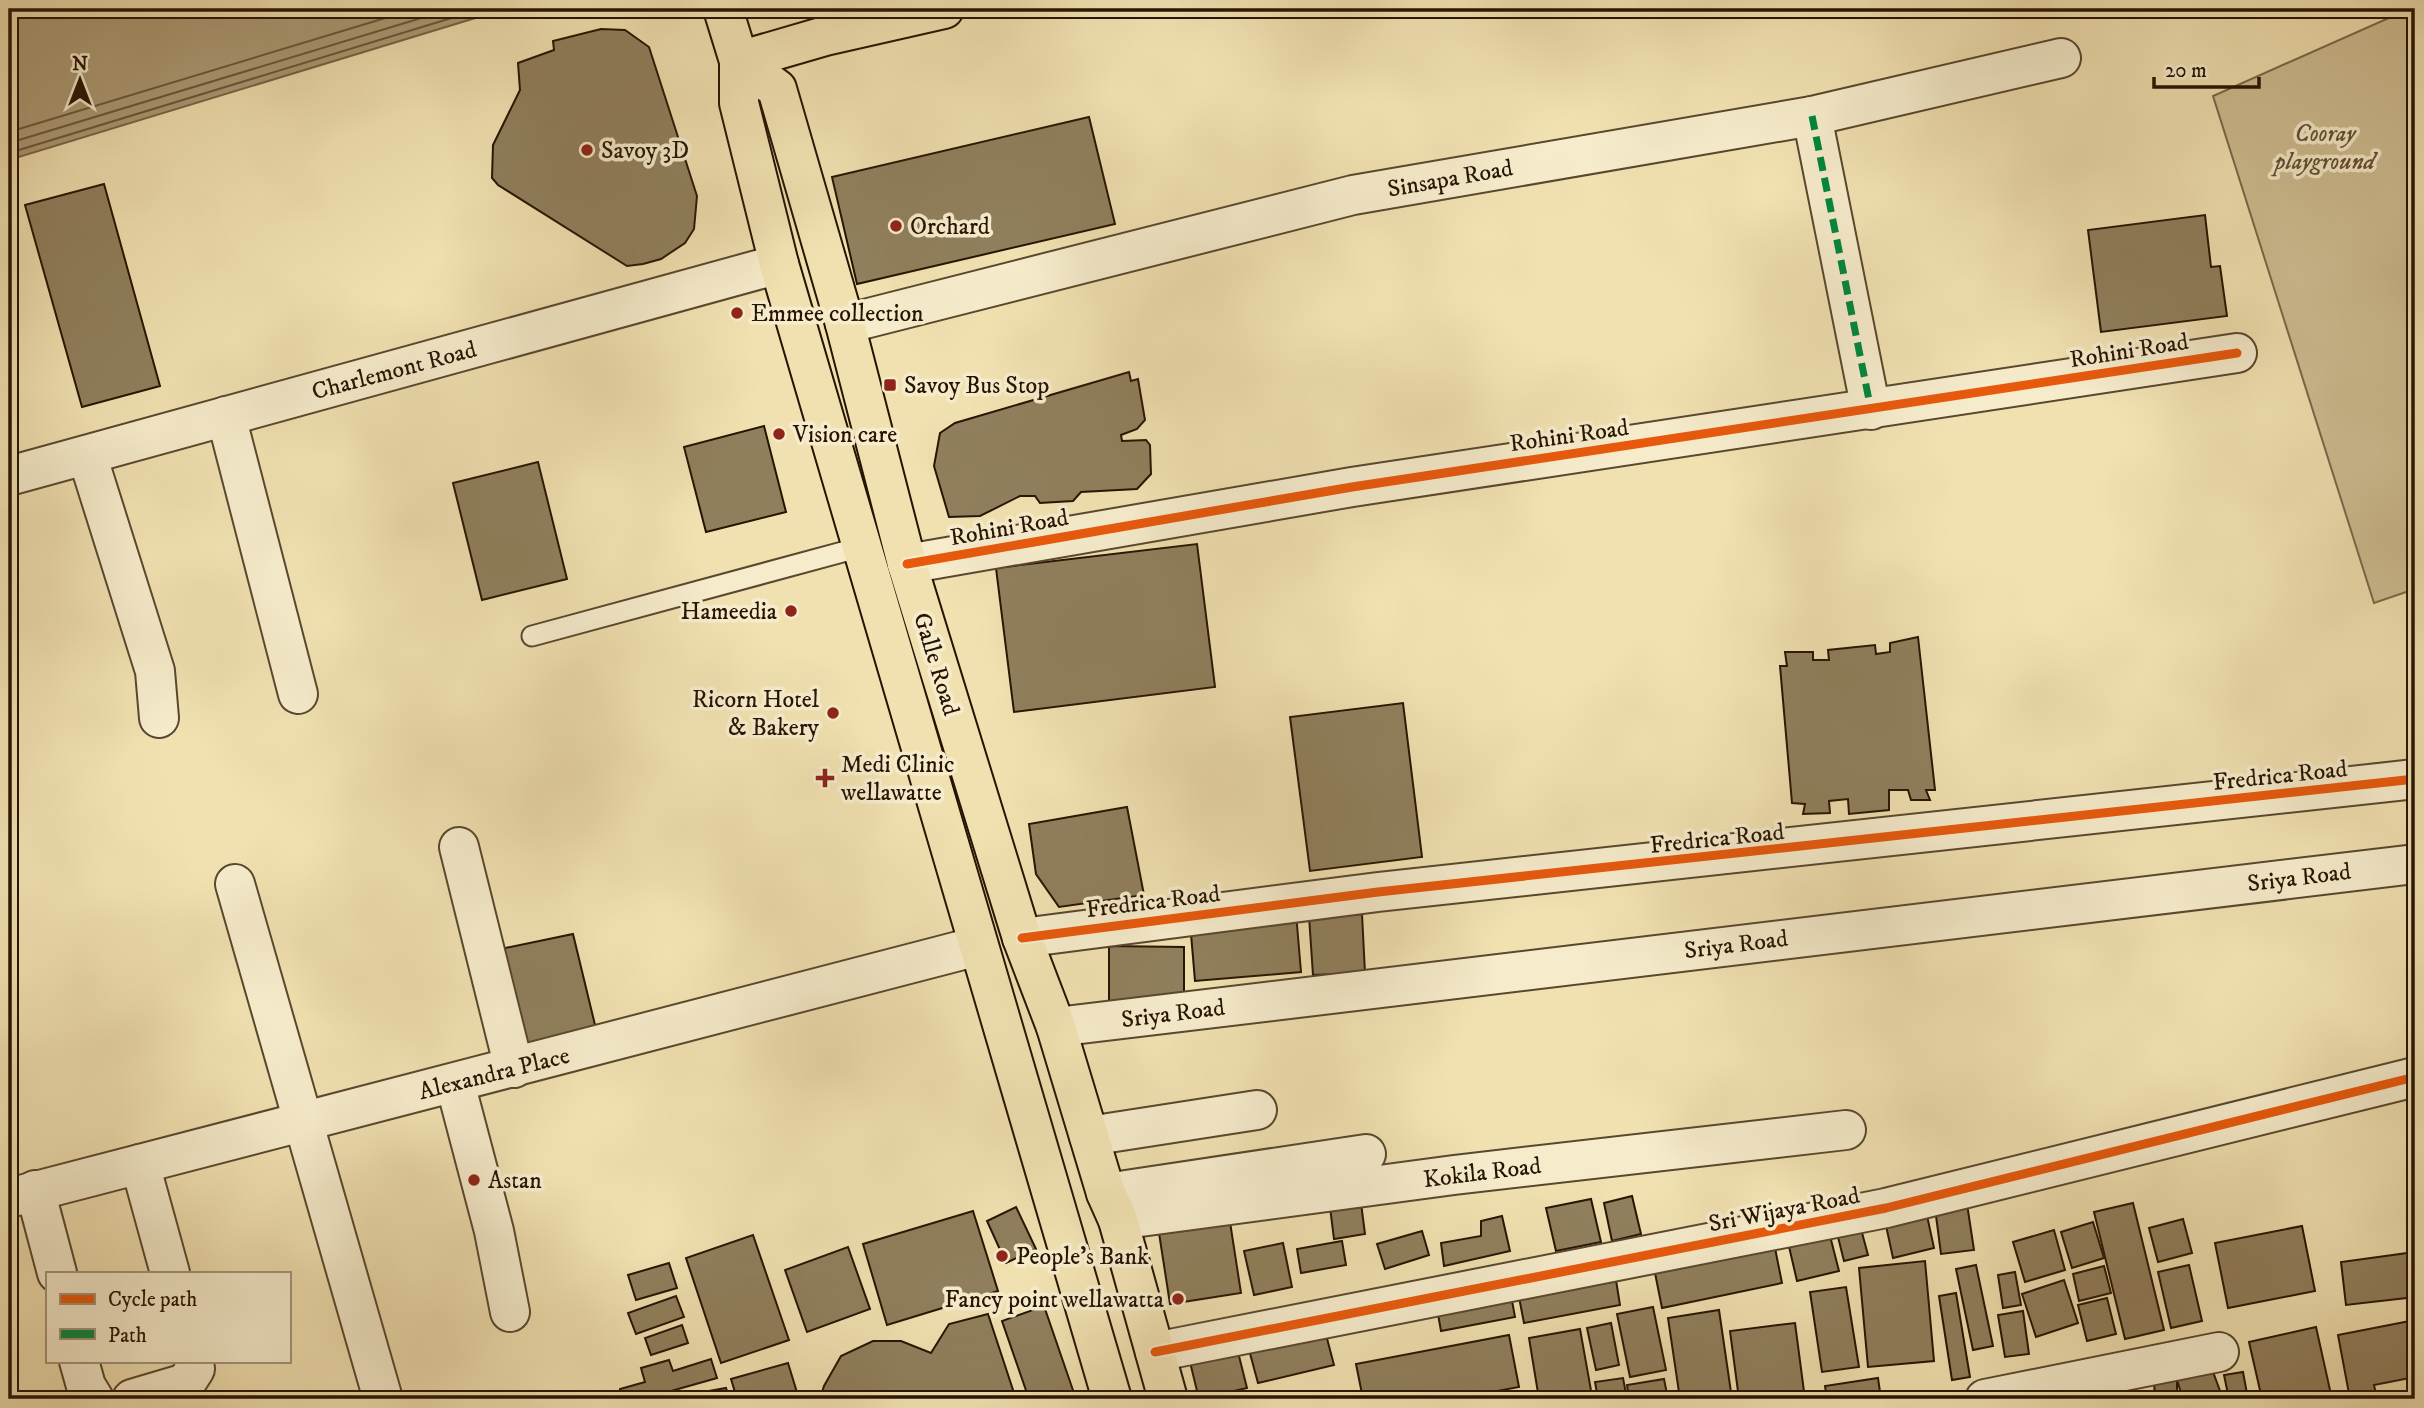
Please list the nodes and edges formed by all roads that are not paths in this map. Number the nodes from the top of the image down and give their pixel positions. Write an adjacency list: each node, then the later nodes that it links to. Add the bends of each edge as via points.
1 (723, 9): 4 (highway, Galle Road)
2 (944, 9): 4 (highway)
3 (2061, 58): 5 (street, Sinsapa Road)
4 (738, 61): 6 (highway, Galle Road, via 738,103); 7 (highway, Galle Road, via 777,89)
5 (1812, 116): 7 (street, Sinsapa Road, via 1353,195); 9 (street)
6 (779, 264): 10 (street, Charlemont Road); 13 (highway, Galle Road)
7 (845, 324): 14 (highway, Galle Road)
8 (2238, 353): 9 (street, Rohini Road)
9 (1871, 410): 14 (street, Rohini Road, via 1352,487)
10 (226, 416): 11 (street, Charlemont Road); 16 (street)
11 (87, 455): 12 (street, Charlemont Road); 19 (street, via 155,671)
12 (9, 476)
13 (861, 547): 15 (lane); 18 (highway, Galle Road)
14 (907, 564): 17 (highway, Galle Road)
15 (532, 636)
16 (298, 694)
17 (949, 702): 18 (highway); 24 (highway, Galle Road)
18 (911, 716): 25 (highway, Galle Road)
19 (159, 718)
20 (2415, 779): 24 (street, Fredrica Road, via 1378,892)
21 (459, 847): 27 (street)
22 (2415, 864): 26 (street, Sriya Road)
23 (235, 884): 31 (street)
24 (1023, 938): 26 (highway, Galle Road)
25 (978, 946): 27 (street, Alexandra Place); 48 (highway, Galle Road)
26 (1056, 1027): 33 (highway, Galle Road)
27 (514, 1068): 29 (street, Alexandra Place)
28 (2415, 1077): 41 (street, Sri Wijaya Road, via 1886,1208)
29 (455, 1083): 31 (street, Alexandra Place); 40 (street)
30 (1256, 1110): 33 (street)
31 (305, 1121): 35 (street, Alexandra Place); 47 (street)
32 (1846, 1129): 37 (street, Kokila Road, via 1454,1175)
33 (1089, 1136): 37 (highway, Galle Road)
34 (1366, 1154): 37 (street)
35 (140, 1164): 36 (street, Alexandra Place); 39 (street)
36 (22, 1194): 38 (street)
37 (1112, 1207): 41 (highway, Galle Road)
38 (57, 1272)
39 (170, 1272)
40 (510, 1312)
41 (1155, 1352): 49 (highway, Galle Road)
42 (2219, 1352): 50 (street)
43 (79, 1362): 45 (street)
44 (194, 1362): 46 (street, via 186,1383)
45 (94, 1399)
46 (132, 1399)
47 (383, 1399)
48 (1111, 1399)
49 (1168, 1399)
50 (1985, 1399)

